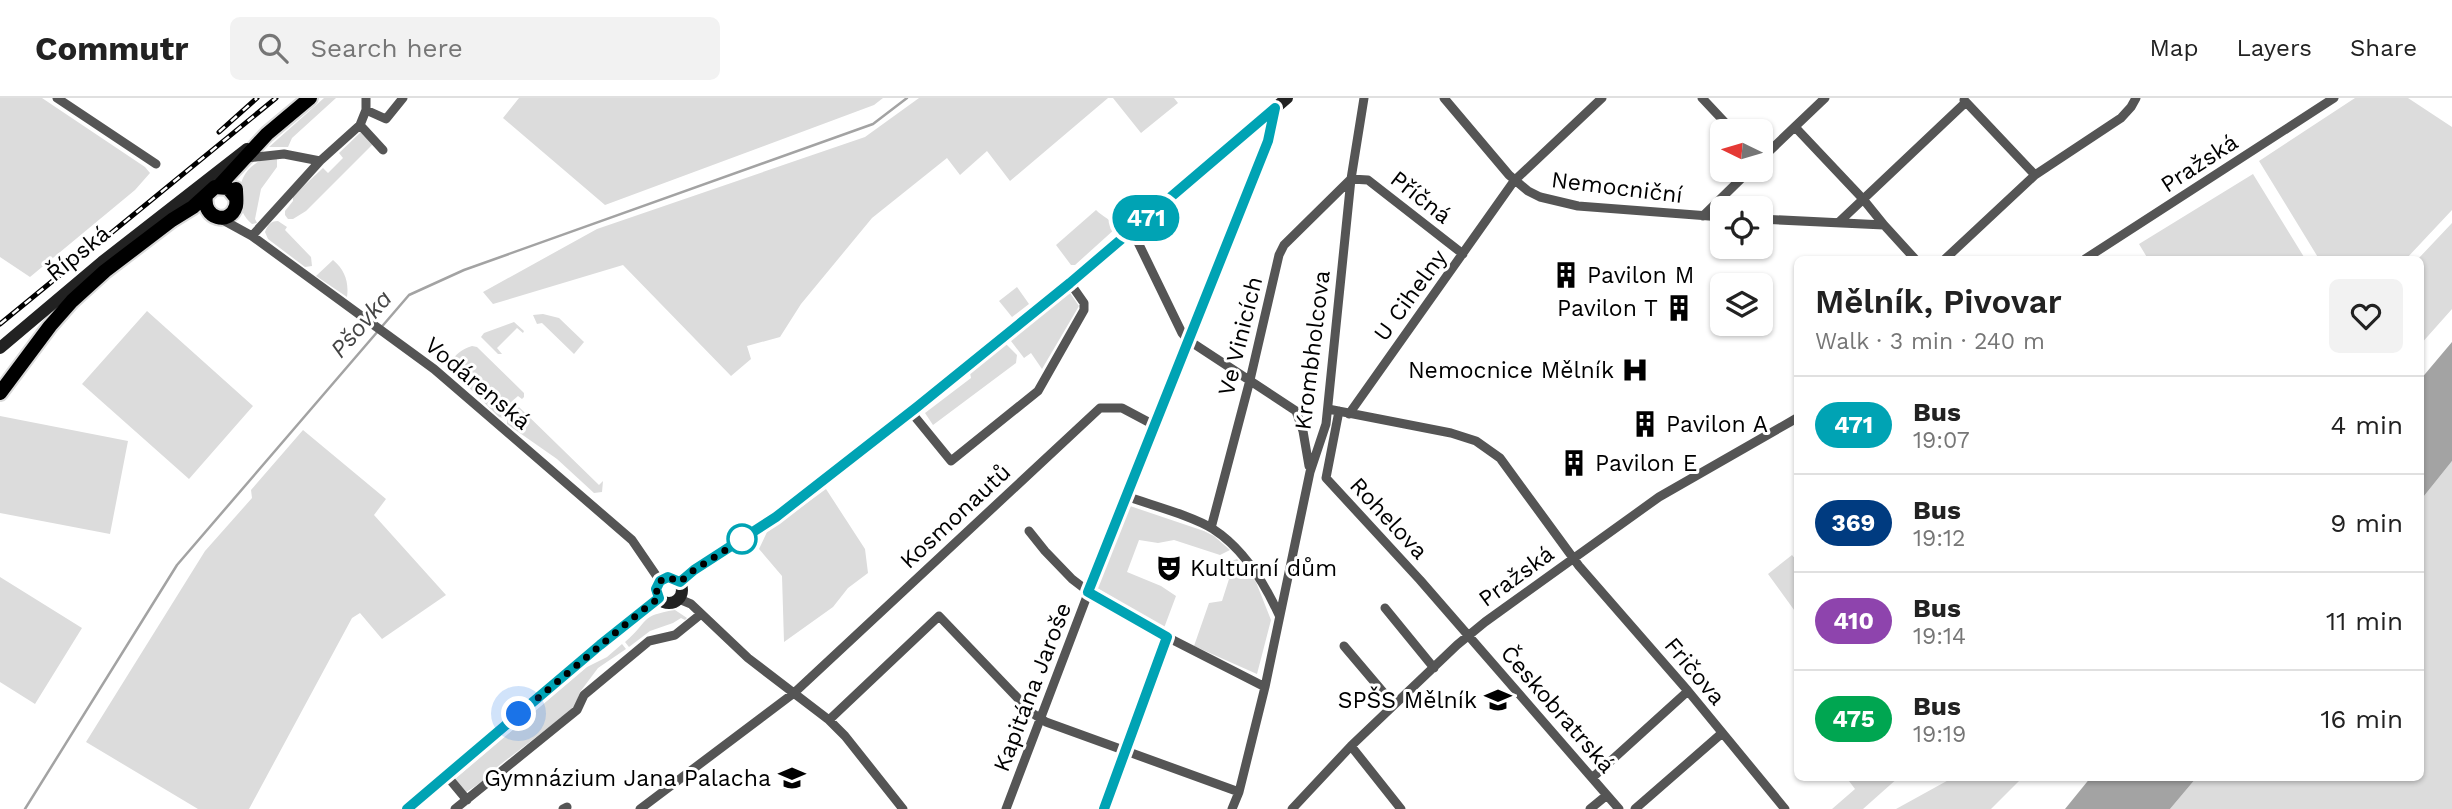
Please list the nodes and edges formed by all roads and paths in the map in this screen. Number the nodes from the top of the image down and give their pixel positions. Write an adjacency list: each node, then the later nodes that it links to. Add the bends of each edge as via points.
1 (57, 98): 24 (street)
2 (310, 98): 19 (main road)
3 (366, 98): 15 (street)
4 (403, 98): 15 (street, via 386,119)
5 (1287, 98): 14 (street)
6 (1364, 98): 26 (street, Krombholcova)
7 (1444, 98): 27 (street, Nemocniční)
8 (1602, 98): 27 (street, U Cihelny)
9 (1702, 98): 16 (street)
10 (1825, 98): 18 (street)
11 (2136, 98): 25 (street, via 2121,118)
12 (2334, 98): 45 (street, Pražská)
13 (1964, 100): 25 (street); 31 (street)
14 (1275, 108): 40 (street); 49 (street, Kapitána Jaroše, via 1268,141)
15 (366, 110): 17 (street)
16 (1722, 119)
17 (360, 125): 21 (street); 23 (street)
18 (1795, 128): 20 (street); 31 (street)
19 (267, 134): 22 (main road); 48 (street, Řípská)
20 (1773, 148)
21 (383, 150)
22 (247, 158): 23 (street, via 284,154); 29 (main road); 32 (main road)
23 (320, 161): 41 (street)
24 (156, 164)
25 (2035, 175): 44 (street)
26 (1352, 179): 42 (street, Příčná, via 1368,180); 51 (street, Ve Vinicích, via 1284,245); 53 (street, Krombholcova)
27 (1514, 181): 34 (street, Nemocniční, via 1540,197 1578,206); 42 (street, U Cihelny)
28 (1738, 182): 34 (street)
29 (219, 186): 30 (main road); 32 (main road, via 228,188)
30 (206, 196): 33 (main road, via 205,204); 39 (main road, Řípská)
31 (1863, 199): 37 (street); 38 (street)
32 (236, 200): 33 (main road, via 231,214); 41 (street, Vodárenská, via 239,216)
33 (214, 216): 39 (main road, Řípská); 41 (street, Vodárenská)
34 (1703, 216): 35 (street, Nemocniční)
35 (1710, 216)
36 (1773, 220): 37 (street)
37 (1838, 223): 38 (street)
38 (1884, 225): 43 (street)
39 (160, 230): 47 (main road, Řípská)
40 (1132, 230): 46 (street); 49 (street)
41 (252, 236): 63 (street, Vodárenská, via 434,369 632,540)
42 (1463, 254): 55 (street, U Cihelny)
43 (1912, 256)
44 (1948, 256)
45 (2090, 256)
46 (1070, 283): 54 (street); 54 (street, via 1084,310 1038,391 951,461)
47 (85, 289): 48 (street); 52 (main road, Řípská, via 50,326)
48 (38, 317): 50 (street, Řípská)
49 (1188, 340): 51 (street); 57 (street, Kapitána Jaroše)
50 (0, 348)
51 (1250, 380): 58 (street, via 1296,411); 60 (street, Ve Vinicích)
52 (0, 393)
53 (1333, 410): 55 (street); 58 (street, Krombholcova); 71 (street, Rohelova, via 1326,478)
54 (911, 412): 64 (street, via 776,517)
55 (1349, 414): 62 (street, Fričova, via 1476,441 1500,458)
56 (1794, 420): 62 (street, Pražská, via 1659,497)
57 (1154, 425): 59 (street, Kapitána Jaroše); 77 (street, Kosmonautů, via 1122,408 1100,408)
58 (1310, 472): 69 (street, Krombholcova)
59 (1126, 496): 60 (street); 65 (street, Kapitána Jaroše)
60 (1211, 528): 69 (street, via 1262,580)
61 (1029, 531): 65 (street)
62 (1574, 558): 71 (street, Pražská); 76 (street, Fričova)
63 (660, 581): 64 (street, via 668,577); 66 (street, via 656,589)
64 (680, 582): 67 (street)
65 (1088, 592): 72 (street); 79 (street, Kapitána Jaroše)
66 (659, 598): 67 (street, via 667,603); 84 (street)
67 (679, 599): 70 (street)
68 (1385, 608): 74 (street)
69 (1280, 612): 75 (street, Krombholcova)
70 (701, 614): 77 (street); 88 (street, via 675,635 649,641 584,695 577,710)
71 (1468, 635): 74 (street, Pražská); 85 (street, Českobratrská)
72 (1167, 637): 75 (street); 83 (street)
73 (1344, 646): 78 (street)
74 (1434, 667): 78 (street, Pražská)
75 (1265, 687): 86 (street, Krombholcova)
76 (1688, 691): 81 (street, Fričova); 85 (street)
77 (794, 693): 80 (street); 91 (street, Kosmonautů)
78 (1394, 705): 82 (street, Pražská)
79 (1039, 718): 80 (street, via 939,616); 83 (street); 93 (street, Kapitána Jaroše)
80 (829, 720): 92 (street)
81 (1721, 734): 100 (street); 101 (street, Fričova)
82 (1351, 746): 96 (street, Pražská); 97 (street)
83 (1125, 752): 86 (street); 94 (street)
84 (447, 776): 88 (street); 89 (street)
85 (1592, 778): 87 (street, Českobratrská)
86 (1239, 792): 95 (street, Krombholcova)
87 (1607, 795): 98 (street); 99 (street, Českobratrská)
88 (467, 800): 90 (street)
89 (407, 809)
90 (455, 809)
91 (640, 809)
92 (903, 809)
93 (1006, 809)
94 (1104, 809)
95 (1232, 809)
96 (1292, 809)
97 (1401, 809)
98 (1590, 809)
99 (1619, 809)
100 (1635, 809)
101 (1785, 809)

